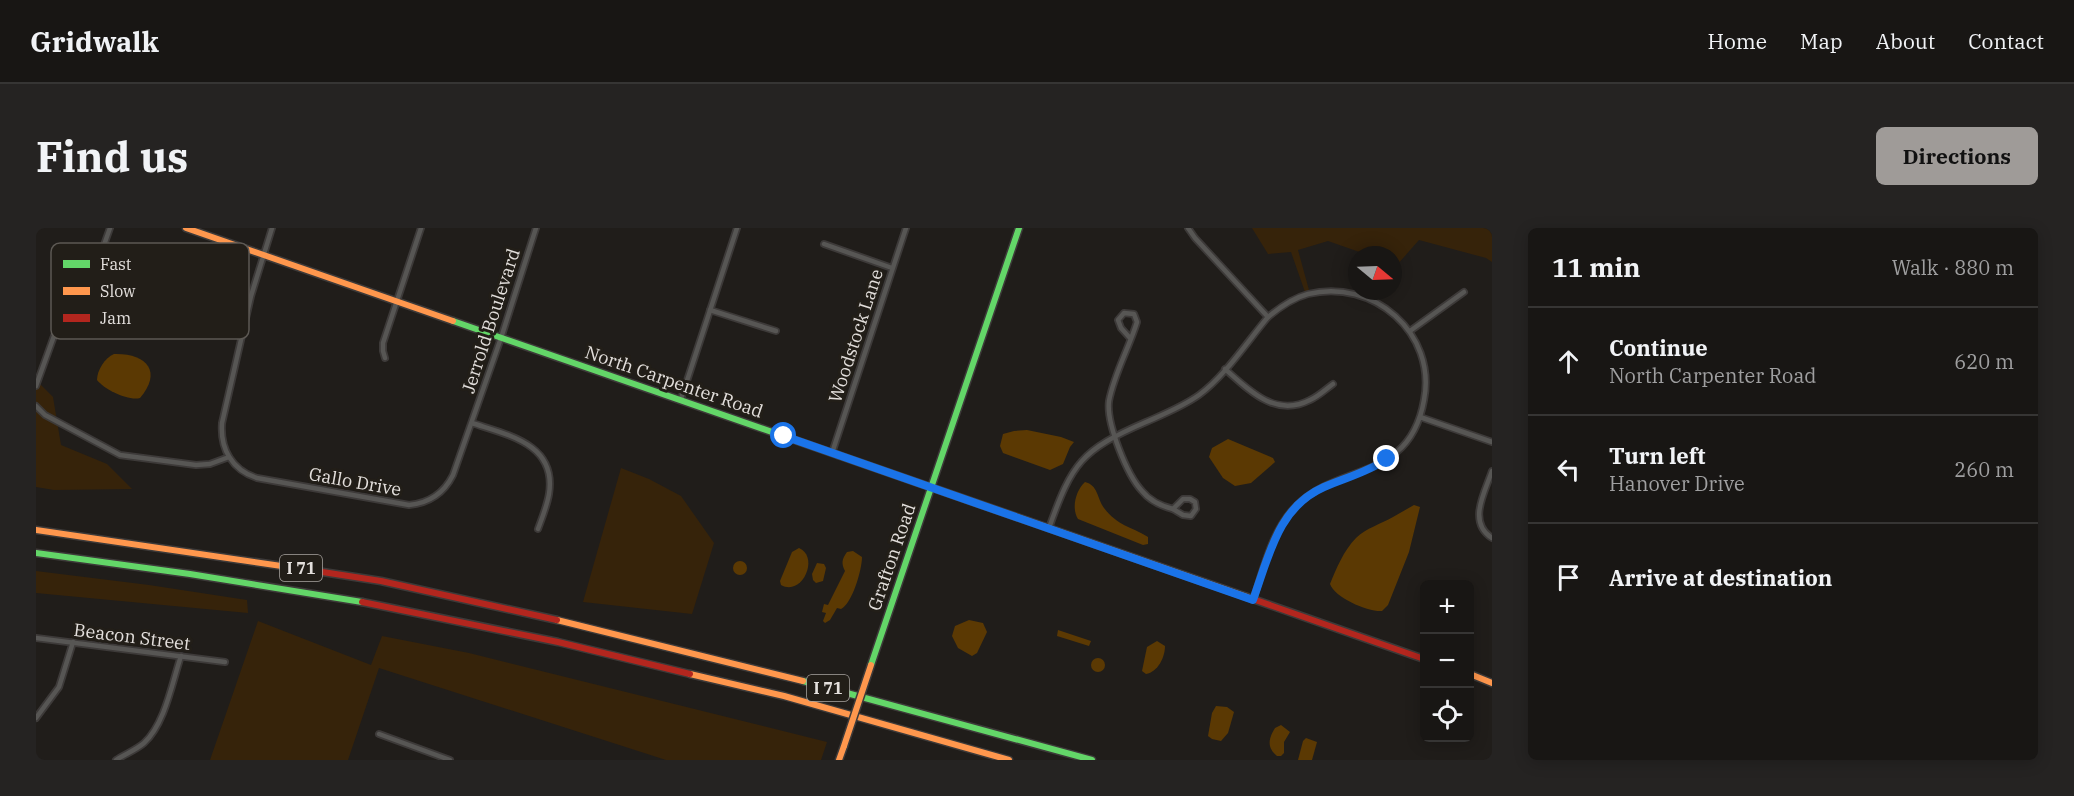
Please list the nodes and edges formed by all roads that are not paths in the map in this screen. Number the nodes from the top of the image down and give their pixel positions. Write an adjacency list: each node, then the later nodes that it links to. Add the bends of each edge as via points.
1 (111, 228): 10 (street)
2 (186, 228): 11 (main road, North Carpenter Road)
3 (272, 228): 14 (street)
4 (421, 228): 17 (street)
5 (536, 228): 23 (street, Jerrold Boulevard)
6 (737, 228): 19 (street)
7 (906, 228): 15 (street, Woodstock Lane)
8 (1019, 228): 40 (main road, Grafton Road)
9 (1188, 228): 20 (street)
10 (105, 243)
11 (229, 243)
12 (824, 244): 15 (street)
13 (249, 250): 14 (main road, North Carpenter Road)
14 (264, 255): 17 (main road, North Carpenter Road); 18 (street)
15 (892, 267): 37 (street, Woodstock Lane)
16 (1464, 292): 22 (street)
17 (397, 301): 23 (main road, North Carpenter Road); 27 (street, via 383,343)
18 (249, 305)
19 (710, 310): 21 (street); 31 (street)
20 (1268, 316): 22 (street, via 1298,297 1321,292 1354,293 1375,301); 28 (street)
21 (776, 331)
22 (1410, 331): 33 (street, via 1425,374)
23 (501, 338): 31 (main road, North Carpenter Road); 34 (street, Jerrold Boulevard)
24 (1130, 338): 24 (street, via 1136,318 1129,312 1118,320 1118,325); 35 (street, via 1109,403)
25 (53, 339): 30 (street)
26 (241, 339): 38 (street, via 222,423 222,440)
27 (385, 358)
28 (1225, 369): 29 (street, via 1260,399 1281,405 1307,402); 35 (street, via 1188,403)
29 (1333, 384)
30 (36, 386)
31 (681, 399): 37 (main road, North Carpenter Road)
32 (36, 406): 38 (street, via 45,415 120,455 196,465)
33 (1420, 417): 36 (street); 47 (street, via 1410,436 1387,459 1323,488 1295,506 1277,533)
34 (472, 423): 38 (street, Gallo Drive, via 447,487 432,499 415,505 261,479 243,471); 44 (street, via 519,438 544,460 550,491)
35 (1115, 437): 41 (street, via 1140,490 1153,501); 42 (street, via 1095,448 1076,466 1063,489)
36 (1492, 442)
37 (832, 453): 40 (main road, North Carpenter Road)
38 (229, 457)
39 (1492, 471): 45 (street, via 1478,515 1481,526)
40 (932, 488): 42 (main road, North Carpenter Road); 59 (main road, Grafton Road, bridge)
41 (1173, 509): 41 (street, via 1188,517 1194,514 1196,505 1186,499)
42 (1050, 528): 47 (main road, North Carpenter Road)
43 (36, 530): 61 (main road, I 71, via 381,581 784,676)
44 (538, 530)
45 (1492, 538)
46 (36, 554): 60 (main road, I 71, via 364,602 512,633 784,696)
47 (1253, 600): 51 (main road, North Carpenter Road)
48 (36, 638): 49 (street, Beacon Street)
49 (73, 642): 50 (street, Beacon Street); 55 (street, via 59,687)
50 (181, 656): 52 (street, Beacon Street); 57 (street, via 154,732 142,745)
51 (1420, 657)
52 (225, 662)
53 (1474, 675): 54 (main road)
54 (1492, 682)
55 (36, 718)
56 (379, 734): 58 (street)
57 (116, 760)
58 (450, 760)
59 (839, 760)
60 (1009, 760)
61 (1092, 760)

